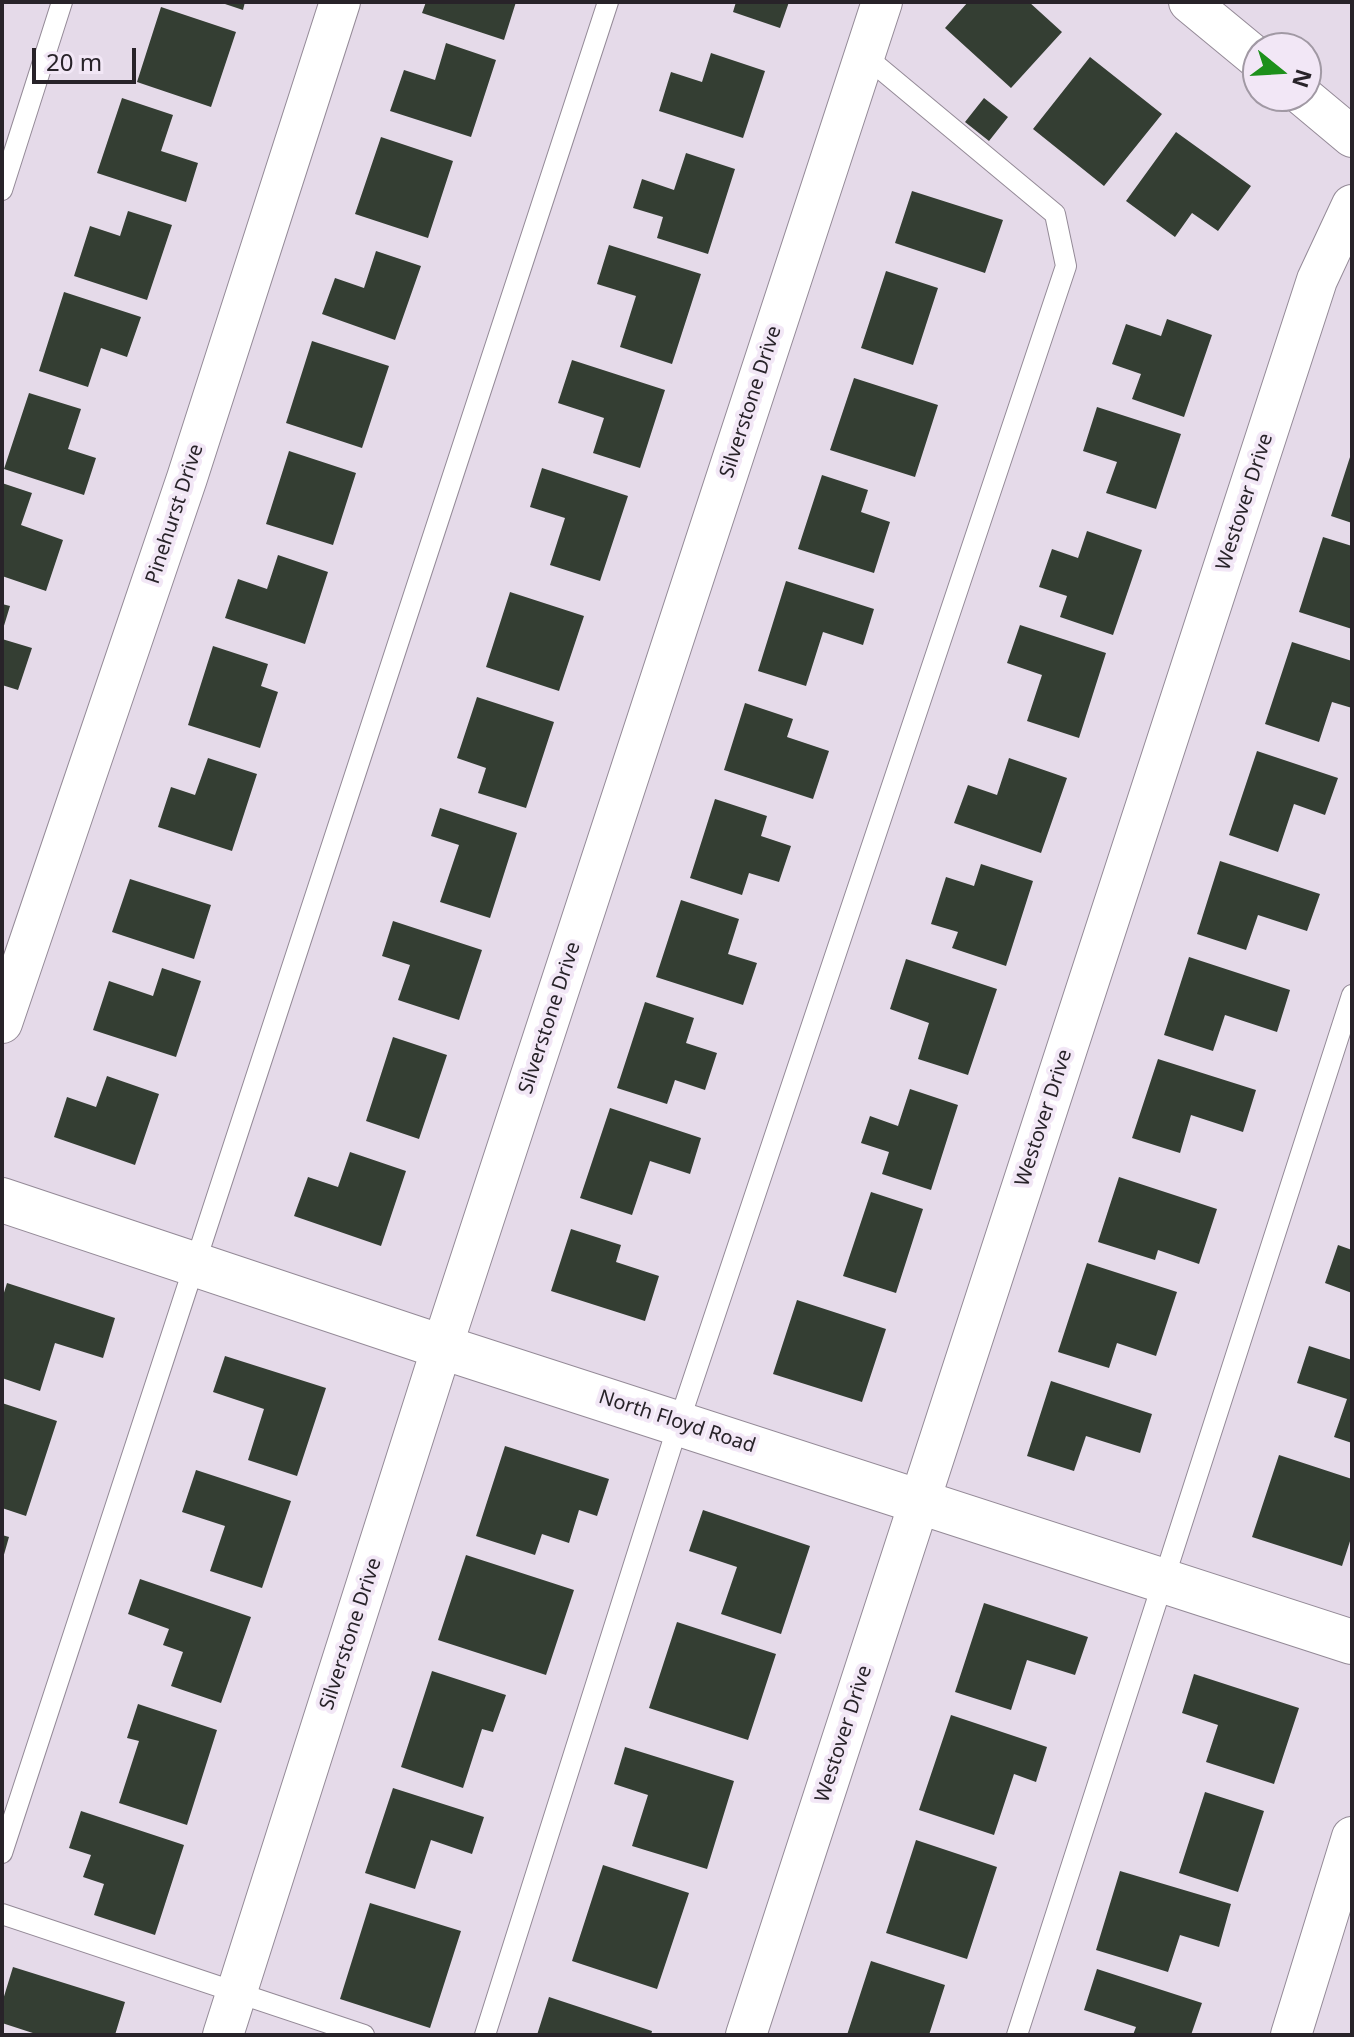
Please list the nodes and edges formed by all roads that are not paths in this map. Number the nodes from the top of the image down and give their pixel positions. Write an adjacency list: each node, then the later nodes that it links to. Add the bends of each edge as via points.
1 (62, 2): 10 (lane)
2 (340, 2): 13 (street, Pinehurst Drive, via 187,478)
3 (608, 2): 15 (lane)
4 (882, 2): 7 (street, Silverstone Drive)
5 (1189, 2): 6 (street)
6 (1242, 46)
7 (864, 55): 16 (street, Silverstone Drive); 17 (lane, via 1055,214 1066,266)
8 (1322, 112): 9 (street)
9 (1352, 137)
10 (2, 190)
11 (1352, 205): 18 (street, Westover Drive, via 1317,280)
12 (1352, 995): 19 (lane)
13 (2, 1023)
14 (2, 1200): 15 (street, North Floyd Road)
15 (193, 1264): 16 (street, North Floyd Road); 22 (lane)
16 (442, 1347): 17 (street, North Floyd Road); 24 (street, Silverstone Drive)
17 (679, 1422): 18 (street, North Floyd Road); 27 (lane)
18 (919, 1502): 19 (street, North Floyd Road); 28 (street, Westover Drive)
19 (1162, 1581): 20 (street, North Floyd Road); 29 (lane)
20 (1352, 1642)
21 (1352, 1837): 30 (street)
22 (2, 1853)
23 (2, 1914): 24 (lane)
24 (237, 1992): 25 (street, Silverstone Drive); 26 (lane)
25 (223, 2035)
26 (364, 2035)
27 (485, 2035)
28 (746, 2035)
29 (1017, 2035)
30 (1291, 2035)

